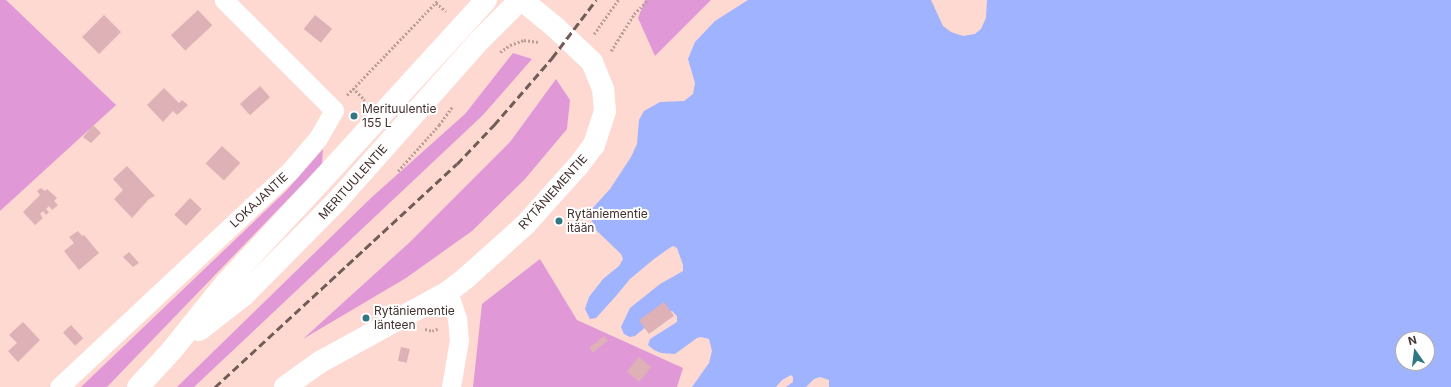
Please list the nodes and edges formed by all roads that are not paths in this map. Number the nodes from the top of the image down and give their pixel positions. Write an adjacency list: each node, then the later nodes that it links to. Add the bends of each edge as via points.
1 (224, 0): 6 (street, LOKAJANTIE, via 334,110 318,138 289,172)
2 (486, 0): 5 (main road, MERITUULENTIE, via 225,284)
3 (521, 0): 4 (main road, RYTÄNIEMENTIE, via 555,27 592,62 604,89 605,112 594,145 578,166 524,225); 5 (main road, MERITUULENTIE, via 480,40 336,202 249,290)
4 (448, 292): 8 (main road, RYTÄNIEMENTIE, via 320,362); 9 (street, via 457,318 459,340)
5 (172, 350): 7 (main road, MERITUULENTIE)
6 (59, 387)
7 (138, 387)
8 (285, 387)
9 (452, 387)

